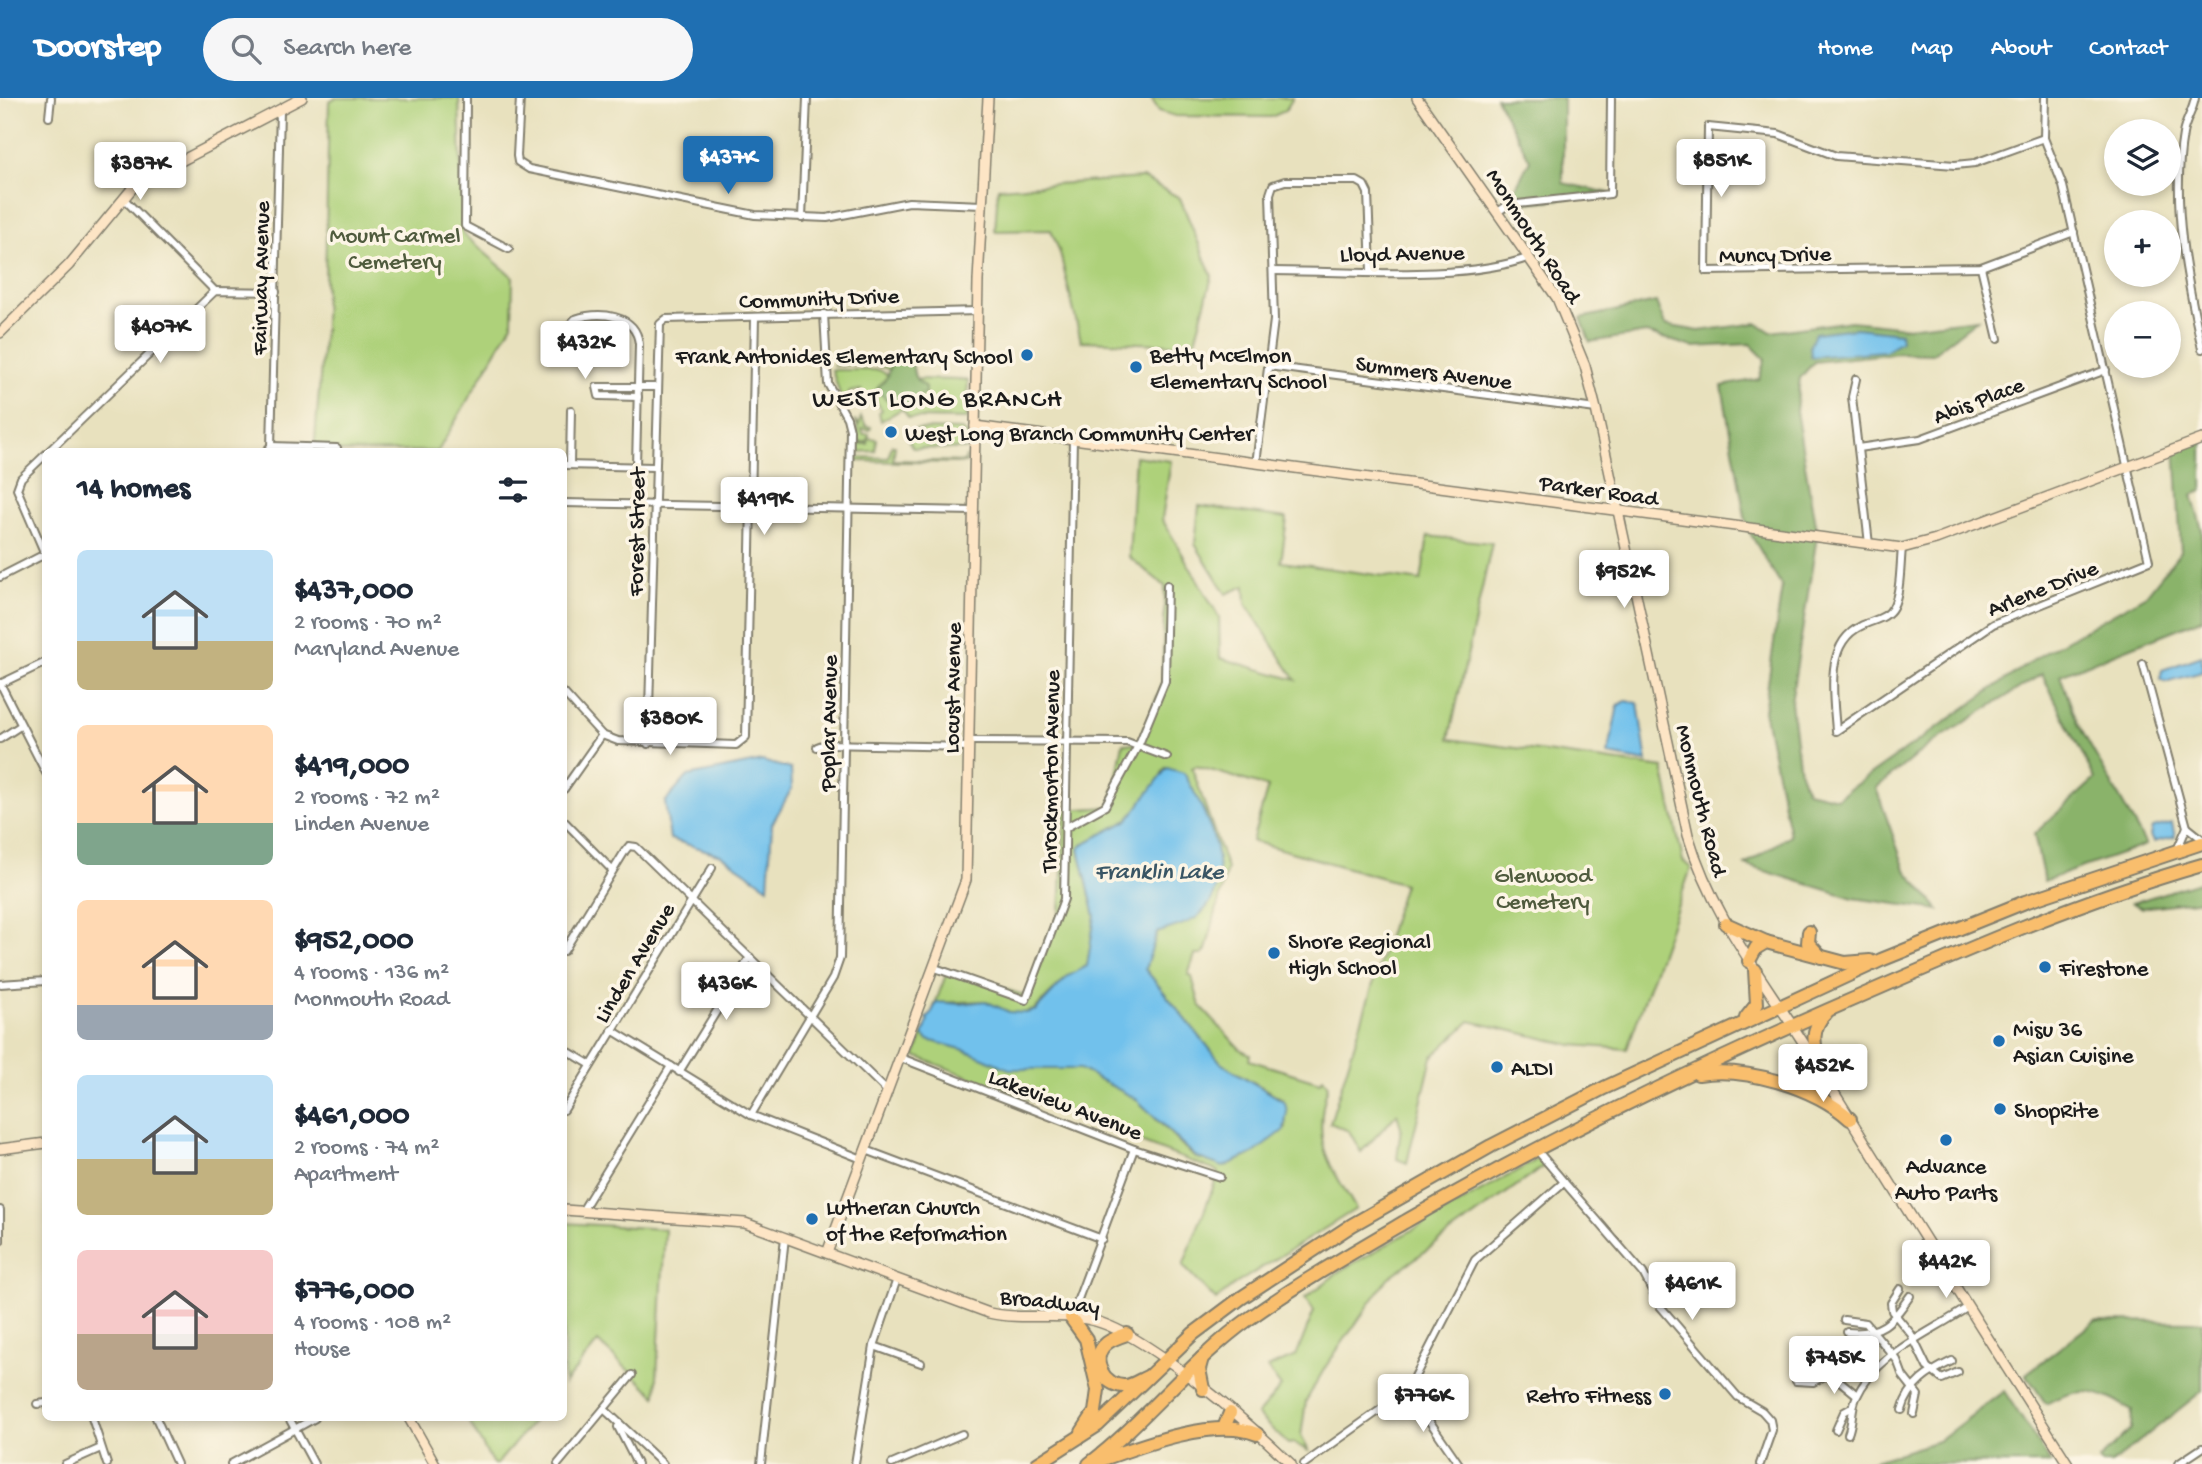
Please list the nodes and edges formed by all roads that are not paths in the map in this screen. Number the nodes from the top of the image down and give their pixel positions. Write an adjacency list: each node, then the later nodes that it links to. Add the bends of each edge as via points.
1 (51, 98): 12 (street)
2 (302, 98): 11 (street)
3 (466, 98): 19 (street, via 465,226)
4 (520, 98): 17 (street, via 517,156 526,168 748,214)
5 (807, 98): 17 (street)
6 (988, 98): 15 (street, Locust Avenue)
7 (1417, 98): 16 (street, Monmouth Road)
8 (1611, 98): 16 (street, via 1610,194 1508,205)
9 (2045, 98): 13 (street)
10 (2195, 98): 34 (street, via 2182,140 2181,233)
11 (284, 105): 14 (street, via 151,175); 27 (street, Fairway Avenue)
12 (49, 117)
13 (2044, 138): 18 (street, via 2063,186); 24 (street, Muncy Drive, via 1975,163 1955,165 1836,156 1778,134 1706,125)
14 (124, 199): 26 (street); 32 (street, via 69,265)
15 (982, 205): 17 (street, via 909,202 841,217); 28 (street, Locust Avenue)
16 (1499, 211): 20 (street, Monmouth Road)
17 (802, 218)
18 (2074, 232): 21 (street, Muncy Drive); 36 (street)
19 (509, 249)
20 (1530, 257): 23 (street, Lloyd Avenue, via 1469,269); 44 (street, Monmouth Road, via 1567,317)
21 (1981, 267): 24 (street, Muncy Drive); 33 (street)
22 (1273, 271): 23 (street, Lloyd Avenue); 23 (street, via 1270,194 1276,182 1285,181 1357,181 1364,185); 37 (street, via 1274,320)
23 (1371, 271)
24 (1706, 271): 25 (street)
25 (1700, 277)
26 (215, 291): 27 (street); 49 (street)
27 (276, 292): 50 (street, Fairway Avenue)
28 (978, 311): 29 (street, Community Drive); 46 (street, Locust Avenue)
29 (824, 314): 30 (street, Community Drive); 61 (street, Poplar Avenue, via 828,384 850,426)
30 (755, 317): 31 (street, Community Drive); 60 (street)
31 (662, 322): 42 (street, Forest Street)
32 (0, 333)
33 (1998, 339)
34 (2202, 349)
35 (564, 360): 41 (street, via 565,333 571,321 586,316 621,318 639,338)
36 (2104, 361)
37 (1268, 366): 44 (street, Summers Avenue); 53 (street)
38 (2104, 371): 51 (street, Abis Place, via 1926,437)
39 (2108, 378): 57 (street)
40 (1856, 379): 51 (street, via 1852,397)
41 (638, 386): 42 (street); 43 (street); 43 (street, via 597,387 599,396)
42 (656, 387): 56 (street, Forest Street)
43 (638, 397): 55 (street)
44 (1596, 409): 62 (street, Monmouth Road)
45 (571, 410): 54 (street)
46 (975, 426): 47 (street, Parker Road); 63 (street, Locust Avenue)
47 (1073, 438): 53 (street, Parker Road); 77 (street, Throckmorton Avenue)
48 (2202, 439): 57 (street, Parker Road)
49 (52, 448)
50 (268, 448)
51 (1858, 448): 64 (street)
52 (42, 458): 65 (street, via 21,478 18,489)
53 (1256, 464): 62 (street, Parker Road)
54 (567, 465): 55 (street)
55 (636, 465): 56 (street)
56 (654, 467): 59 (street, Forest Street)
57 (2128, 467): 66 (street, Parker Road); 66 (street, Arlene Drive, via 2149,553 2147,564 1993,624 1836,730 1833,677 1838,650 1855,629 1892,608)
58 (567, 503): 59 (street)
59 (653, 505): 60 (street); 78 (street, Forest Street)
60 (751, 506): 61 (street); 78 (street, via 747,734 741,743)
61 (849, 508): 63 (street); 81 (street, Poplar Avenue)
62 (1618, 511): 64 (street, Parker Road); 95 (street, Monmouth Road, via 1688,835 1705,888)
63 (974, 512): 79 (street, Locust Avenue)
64 (1869, 544): 66 (street, Parker Road)
65 (42, 545)
66 (1902, 548)
67 (42, 556): 68 (street)
68 (0, 577)
69 (1167, 585): 80 (street, via 1165,681)
70 (42, 664): 72 (street)
71 (2143, 664): 87 (street)
72 (0, 684): 74 (street)
73 (567, 696): 75 (street)
74 (20, 726): 76 (street); 84 (street)
75 (602, 735): 78 (street); 85 (street)
76 (0, 739)
77 (1066, 742): 79 (street); 80 (street); 88 (street, Throckmorton Avenue)
78 (648, 744)
79 (969, 744): 81 (street); 103 (street, Locust Avenue, via 966,880)
80 (1139, 744): 83 (street); 88 (street, via 1105,806)
81 (844, 745): 82 (street); 108 (street, Poplar Avenue, via 839,964)
82 (817, 747)
83 (1167, 757)
84 (42, 766)
85 (567, 785)
86 (567, 824): 93 (street)
87 (2187, 827): 89 (street); 90 (street)
88 (1065, 828): 103 (street, Throckmorton Avenue, via 1063,906 1026,1000)
89 (2202, 841): 90 (highway)
90 (2176, 851): 101 (highway, via 2025,902)
91 (2202, 865): 107 (highway, via 2009,932)
92 (712, 868): 94 (street, Linden Avenue)
93 (612, 870): 94 (street, via 632,846); 98 (street)
94 (691, 899): 99 (street); 111 (street, Linden Avenue)
95 (1726, 925): 97 (highway); 102 (street, Monmouth Road)
96 (1809, 932): 100 (highway, via 1808,943)
97 (1766, 942): 100 (highway); 102 (highway, via 1756,948)
98 (567, 946)
99 (750, 957): 108 (street); 116 (street)
100 (1821, 957): 101 (highway, via 1845,962)
101 (1881, 960): 106 (highway)
102 (1752, 966): 106 (street, Monmouth Road); 109 (highway, via 1757,1004)
103 (935, 968): 113 (street, Locust Avenue)
104 (42, 981): 105 (street)
105 (0, 984)
106 (1780, 1006): 109 (highway); 110 (street, Monmouth Road)
107 (1829, 1010): 110 (highway); 117 (highway, via 1813,1035)
108 (810, 1016): 120 (street); 122 (street, Poplar Avenue)
109 (1738, 1024): 152 (highway, via 1560,1110 1360,1220 1210,1320)
110 (1793, 1026): 117 (street, Monmouth Road); 118 (highway)
111 (612, 1030): 114 (street, Linden Avenue); 115 (street)
112 (567, 1051): 114 (street)
113 (901, 1058): 120 (street, Locust Avenue); 126 (street, Lakeview Avenue)
114 (591, 1066): 121 (street, Linden Avenue)
115 (671, 1066): 116 (street); 133 (street)
116 (679, 1072): 122 (street)
117 (1821, 1073): 119 (highway); 123 (street, Monmouth Road)
118 (1683, 1077): 119 (highway, via 1728,1071); 127 (highway)
119 (1804, 1090): 123 (highway, via 1829,1101)
120 (888, 1092): 128 (street, Locust Avenue)
121 (567, 1105)
122 (751, 1115): 128 (street)
123 (1850, 1119): 141 (street, Monmouth Road)
124 (42, 1144): 125 (street)
125 (0, 1149)
126 (1134, 1149): 129 (street, Lakeview Avenue); 135 (street)
127 (1536, 1149): 130 (street); 151 (highway, via 1308,1280 1249,1319)
128 (864, 1154): 135 (street); 137 (street, Locust Avenue)
129 (1220, 1177)
130 (1564, 1182): 166 (street, via 1475,1260); 205 (street, via 1643,1273 1660,1306 1729,1387 1770,1420 1772,1430)
131 (0, 1210): 136 (street)
132 (567, 1210): 133 (street, Broadway)
133 (582, 1211): 134 (street, Broadway, via 729,1220)
134 (785, 1237): 137 (street, Broadway); 198 (street)
135 (1102, 1239): 143 (street)
136 (0, 1241)
137 (827, 1253): 138 (street, Broadway)
138 (897, 1279): 143 (street, Broadway, via 999,1315); 149 (street)
139 (1900, 1289): 142 (street, via 1891,1307)
140 (1910, 1296): 142 (street)
141 (1968, 1307): 148 (street); 206 (street, Monmouth Road)
142 (1895, 1316): 146 (street); 148 (street)
143 (1071, 1318): 147 (street, Broadway, via 1093,1320); 185 (highway, via 1086,1339 1098,1391 1092,1418)
144 (1844, 1320): 146 (street, via 1866,1323)
145 (1847, 1332): 146 (street)
146 (1874, 1332): 150 (street)
147 (1127, 1334): 152 (street, Broadway); 160 (highway, via 1107,1342 1101,1350 1099,1365 1104,1377 1126,1386)
148 (1914, 1341): 150 (street); 157 (street)
149 (874, 1346): 154 (street); 199 (street)
150 (1893, 1355): 156 (street); 165 (street)
151 (1202, 1358): 161 (highway); 164 (highway)
152 (1165, 1361): 160 (highway); 161 (street, Broadway)
153 (1952, 1361): 157 (street)
154 (921, 1363)
155 (1797, 1369): 159 (street)
156 (1872, 1371): 159 (street); 167 (street)
157 (1931, 1372): 158 (street, via 1942,1379); 165 (street)
158 (1958, 1372)
159 (1830, 1373): 163 (street, via 1813,1382); 167 (street)
160 (1154, 1374): 185 (highway)
161 (1184, 1375): 164 (street, Broadway); 188 (highway)
162 (632, 1376): 169 (street)
163 (1796, 1381)
164 (1203, 1389): 171 (street, Broadway)
165 (1910, 1389): 170 (street); 172 (street, via 1919,1397)
166 (1408, 1390): 203 (street); 204 (street)
167 (1857, 1395): 168 (street)
168 (1853, 1407): 181 (street, via 1844,1412); 184 (street)
169 (604, 1409): 178 (street); 195 (street)
170 (1902, 1410)
171 (1230, 1413): 179 (highway); 183 (street, Broadway)
172 (1914, 1414)
173 (93, 1421): 186 (street)
174 (157, 1421): 191 (street)
175 (291, 1421): 180 (street)
176 (310, 1421): 180 (street)
177 (411, 1421): 194 (street)
178 (615, 1422): 196 (street); 197 (street)
179 (1224, 1428): 183 (highway); 188 (highway, via 1164,1440)
180 (295, 1429): 192 (street); 193 (street)
181 (1836, 1430)
182 (962, 1434): 200 (street)
183 (1257, 1434): 202 (street, Broadway)
184 (1848, 1434)
185 (1074, 1441): 201 (highway)
186 (102, 1448): 189 (street); 190 (street)
187 (2202, 1448): 207 (street)
188 (1090, 1463)
189 (65, 1464)
190 (107, 1464)
191 (177, 1464)
192 (231, 1464)
193 (314, 1464)
194 (435, 1464)
195 (558, 1464)
196 (637, 1464)
197 (663, 1464)
198 (761, 1464)
199 (855, 1464)
200 (892, 1464)
201 (1037, 1464)
202 (1291, 1464)
203 (1304, 1464)
204 (1459, 1464)
205 (1760, 1464)
206 (2068, 1464)
207 (2178, 1464)

